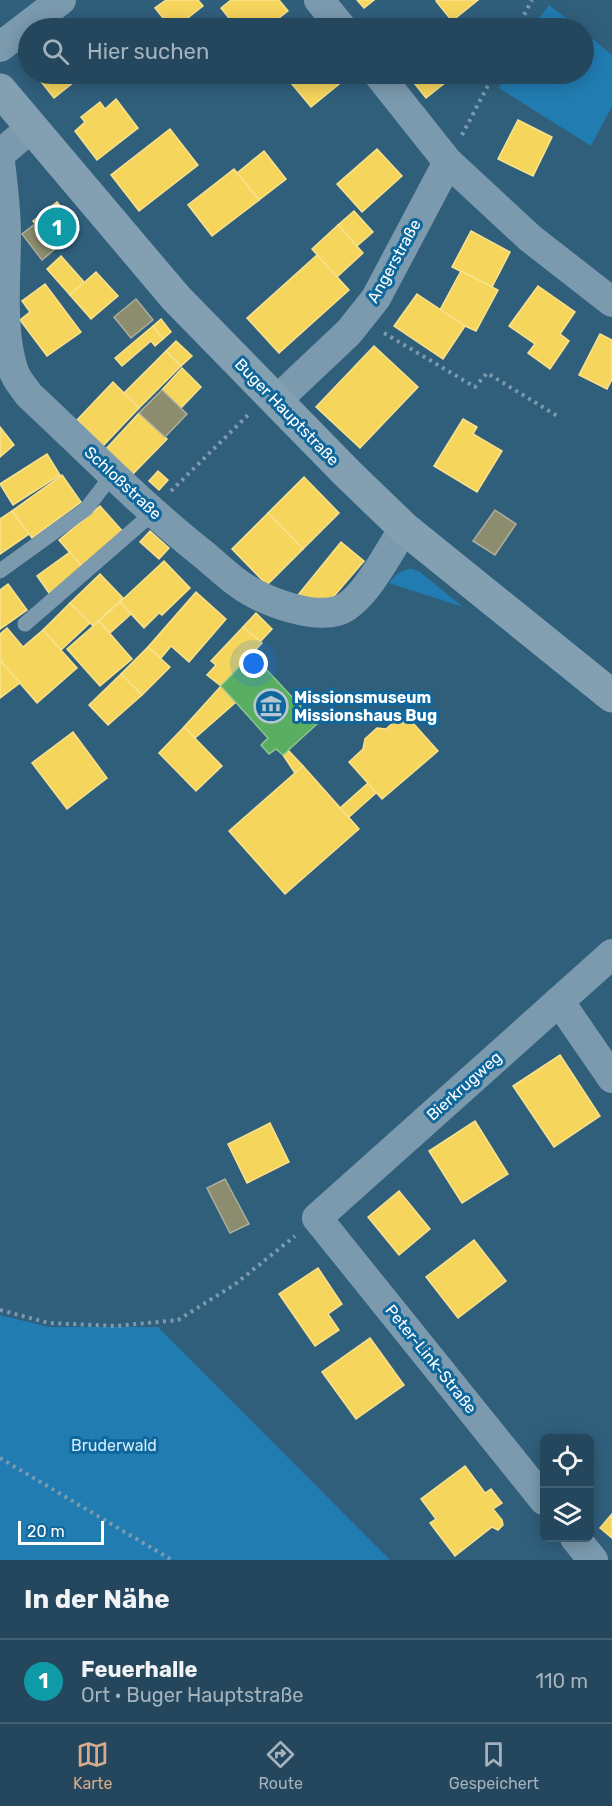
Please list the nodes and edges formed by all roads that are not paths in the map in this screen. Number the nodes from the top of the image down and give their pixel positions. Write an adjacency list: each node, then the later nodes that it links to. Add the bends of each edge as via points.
1 (61, 0): 3 (street)
2 (319, 0): 4 (street)
3 (38, 18)
4 (334, 18)
5 (18, 33): 6 (street)
6 (0, 47)
7 (386, 84): 12 (street)
8 (0, 90): 9 (street, Buger Hauptstraße)
9 (31, 128): 10 (street); 14 (street, Buger Hauptstraße, via 176,298)
10 (0, 154)
11 (0, 162): 15 (street, Schloßstraße, via 5,225 4,304 14,373 29,395)
12 (448, 162): 13 (street, via 530,238); 14 (street, Angerstraße, via 376,298 349,332)
13 (612, 302)
14 (273, 398): 17 (street, Buger Hauptstraße)
15 (113, 474): 16 (street, Schloßstraße); 18 (lane, via 86,509)
16 (153, 511): 17 (street, Schloßstraße, via 248,590 283,606 317,613 338,611 362,594); 19 (lane)
17 (404, 528): 20 (street, Buger Hauptstraße)
18 (0, 571)
19 (25, 624)
20 (612, 696)
21 (612, 954): 22 (street, Bierkrugweg)
22 (560, 1001): 23 (street); 24 (street, Bierkrugweg)
23 (612, 1078)
24 (317, 1218): 25 (street, Peter-Link-Straße)
25 (540, 1495)
26 (578, 1542): 27 (street)
27 (593, 1560)

